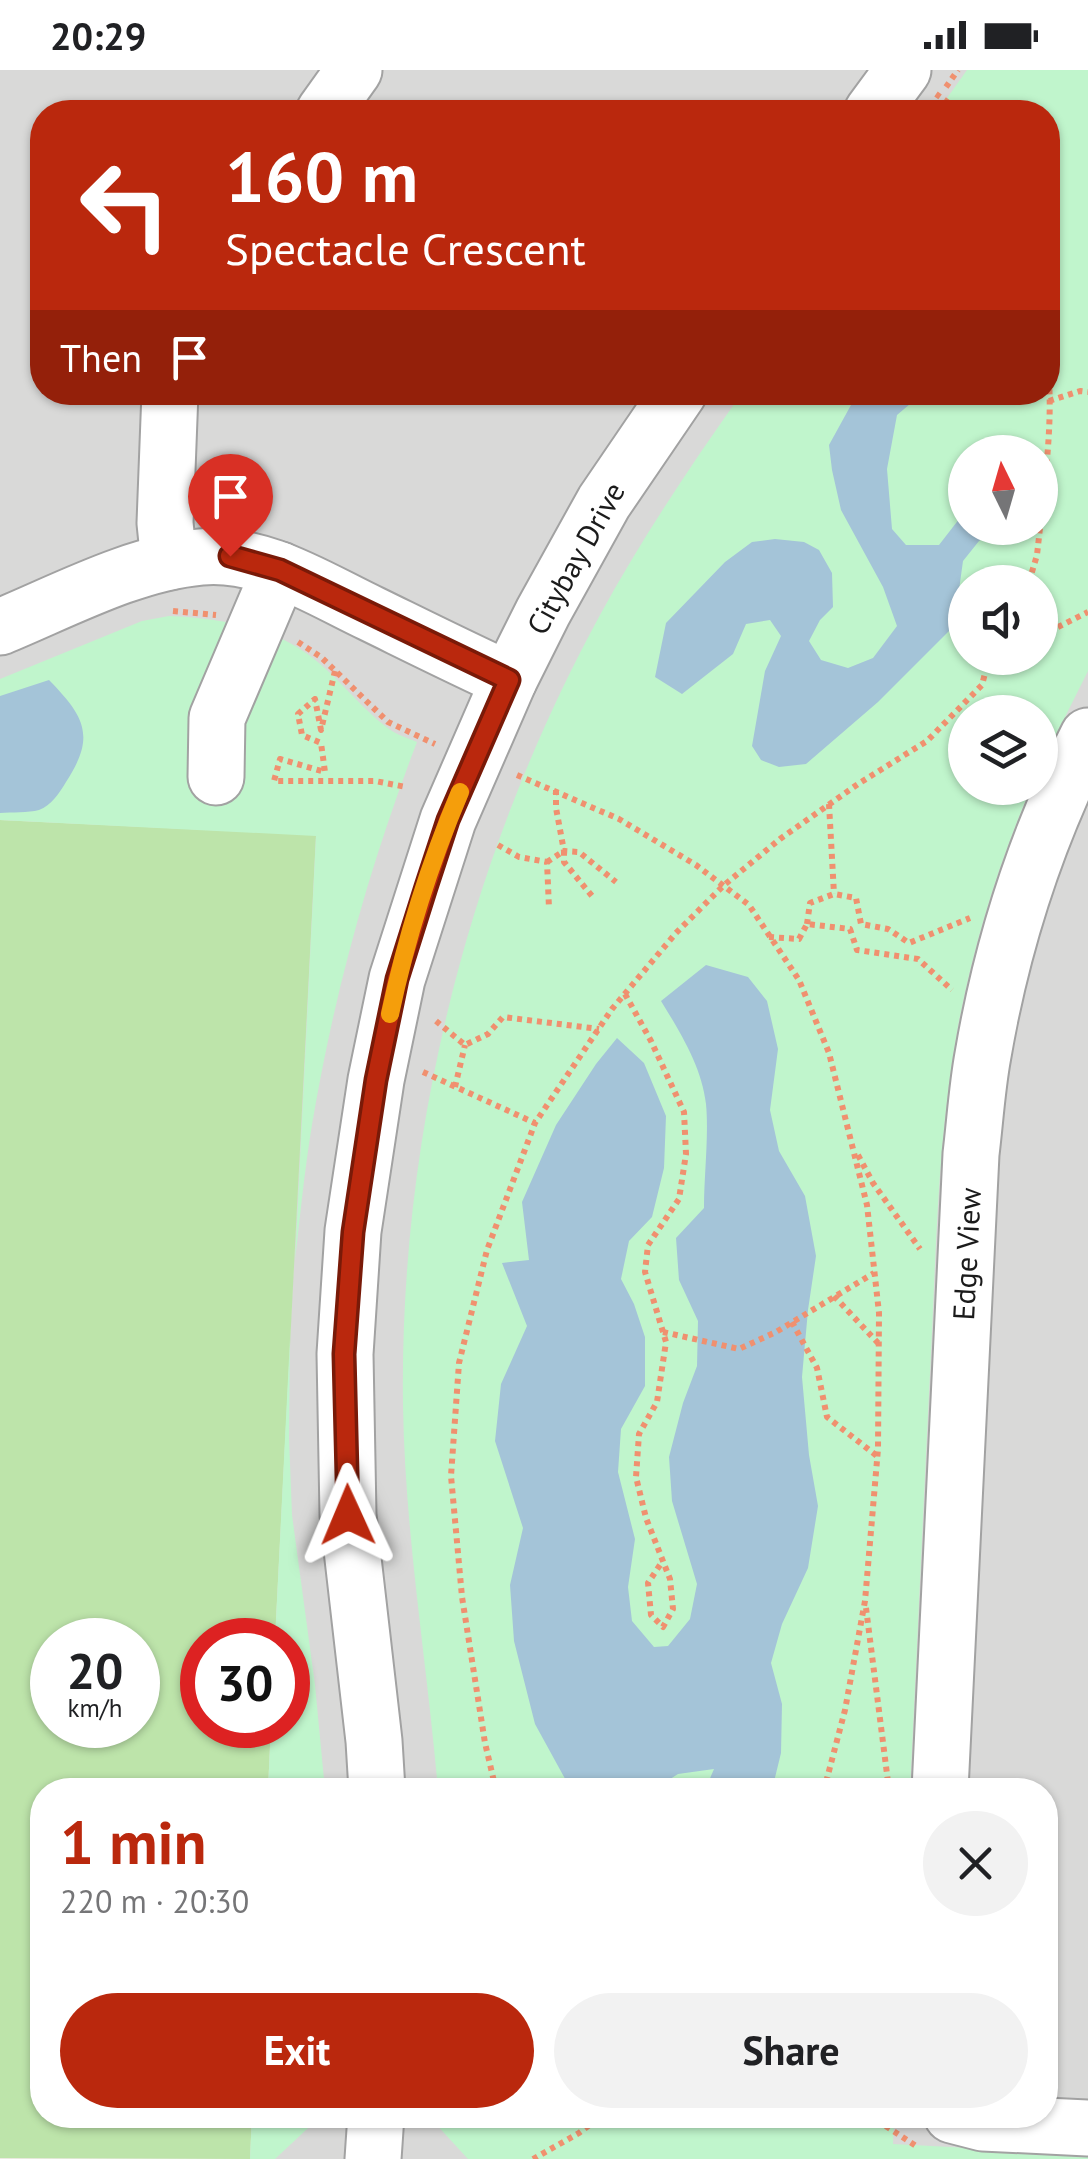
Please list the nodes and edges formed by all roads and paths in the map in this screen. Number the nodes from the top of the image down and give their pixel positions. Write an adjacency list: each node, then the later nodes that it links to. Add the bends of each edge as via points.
1 (354, 70): 3 (street)
2 (903, 70): 4 (street)
3 (333, 100)
4 (881, 100)
5 (1088, 392): 6 (path)
6 (1060, 397)
7 (169, 405): 11 (street, via 164,522)
8 (670, 405): 18 (street, Citybay Drive, via 604,502)
9 (1049, 405): 10 (path)
10 (1048, 435)
11 (170, 562): 12 (street, via 230,556); 14 (street)
12 (280, 570): 18 (street); 21 (street, via 195,716)
13 (1088, 612): 15 (path)
14 (0, 627)
15 (1058, 627)
16 (336, 671): 22 (path, via 321,730 315,699 298,714 302,736 321,743 324,772 280,759 274,781)
17 (985, 675): 24 (path, via 927,740)
18 (509, 680): 20 (street, Citybay Drive)
19 (1088, 736): 32 (street, Edge View)
20 (474, 758): 23 (path); 54 (street, Citybay Drive, via 397,979 353,1232 344,1354 348,1515)
21 (216, 776)
22 (406, 787)
23 (556, 790): 26 (path); 29 (path, via 619,818)
24 (829, 804): 29 (path); 30 (path)
25 (498, 845): 27 (path)
26 (564, 851): 27 (path); 28 (path, via 579,852); 31 (path, via 564,862)
27 (547, 862): 33 (path)
28 (616, 882)
29 (723, 886): 35 (path); 36 (path)
30 (834, 894): 32 (path, via 856,898 861,924 888,928 909,943); 34 (path, via 810,903)
31 (592, 896)
32 (1022, 896): 38 (street, Edge View)
33 (549, 908)
34 (807, 924): 35 (path, via 799,939); 38 (path, via 850,929 857,950 918,960)
35 (769, 936): 44 (path, via 799,980 829,1053)
36 (626, 994): 39 (path); 49 (path, via 684,1112 679,1198 648,1245 644,1272)
37 (436, 1021): 40 (path)
38 (988, 1026): 47 (street, Edge View, via 971,1154)
39 (599, 1029): 40 (path, via 503,1016); 43 (path)
40 (465, 1046): 42 (path)
41 (422, 1071): 42 (path)
42 (454, 1087): 43 (path)
43 (536, 1124): 55 (path, via 487,1250 459,1363 451,1476 462,1597)
44 (852, 1144): 45 (path); 47 (path, via 910,1236)
45 (874, 1273): 46 (path); 50 (path)
46 (834, 1296): 48 (path); 50 (path)
47 (964, 1298): 58 (street, Edge View)
48 (792, 1322): 49 (path, via 739,1350); 51 (path, via 817,1368 827,1417)
49 (662, 1332): 52 (path, via 665,1361 657,1402 639,1434 636,1477)
50 (879, 1344): 51 (path)
51 (878, 1457): 53 (path)
52 (662, 1562): 52 (path, via 672,1609 664,1627 651,1615 648,1583)
53 (865, 1601): 56 (path); 57 (path)
54 (377, 1778)
55 (493, 1778)
56 (827, 1778)
57 (887, 1778)
58 (941, 1778)
59 (1058, 2127): 62 (street)
60 (375, 2128): 63 (street)
61 (586, 2128): 64 (path)
62 (1088, 2128)
63 (374, 2159)
64 (532, 2159)

